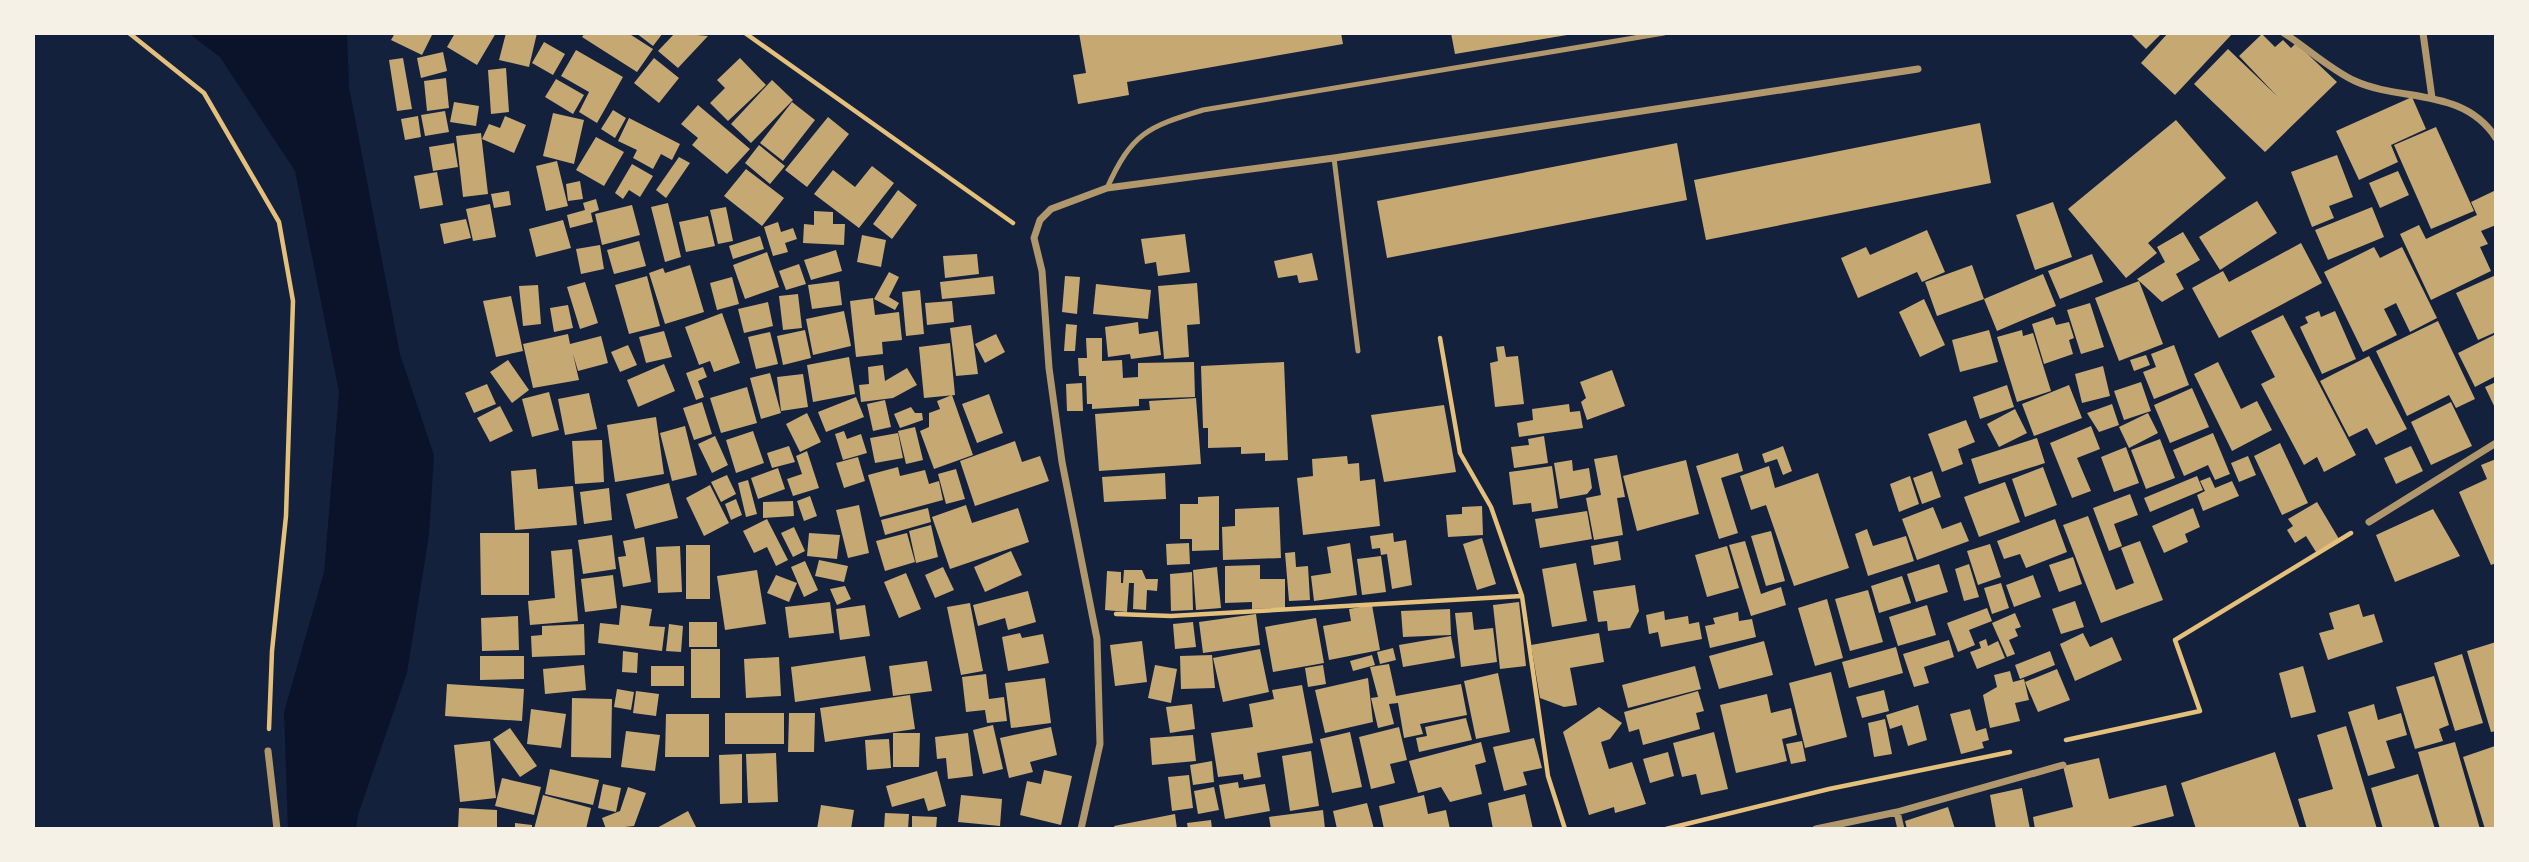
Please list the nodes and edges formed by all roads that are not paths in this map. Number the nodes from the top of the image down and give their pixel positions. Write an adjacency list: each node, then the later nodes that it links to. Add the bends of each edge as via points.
1 (1664, 33): 8 (lane, via 1203,110 1161,123 1135,139)
2 (2284, 33): 5 (street, via 2356,82)
3 (2423, 33): 5 (street)
4 (1918, 69): 7 (street)
5 (2432, 98): 6 (street, via 2483,121)
6 (2496, 138)
7 (1334, 158): 8 (street); 9 (lane)
8 (1107, 188): 16 (street, via 1051,209 1040,220 1034,237 1042,271 1062,462 1094,613 1100,744)
9 (1358, 351)
10 (2496, 443): 11 (street)
11 (2369, 522)
12 (268, 751): 15 (street)
13 (2063, 765): 14 (street)
14 (1897, 811): 17 (street); 18 (street)
15 (277, 829)
16 (1081, 829)
17 (1816, 829)
18 (1901, 829)

